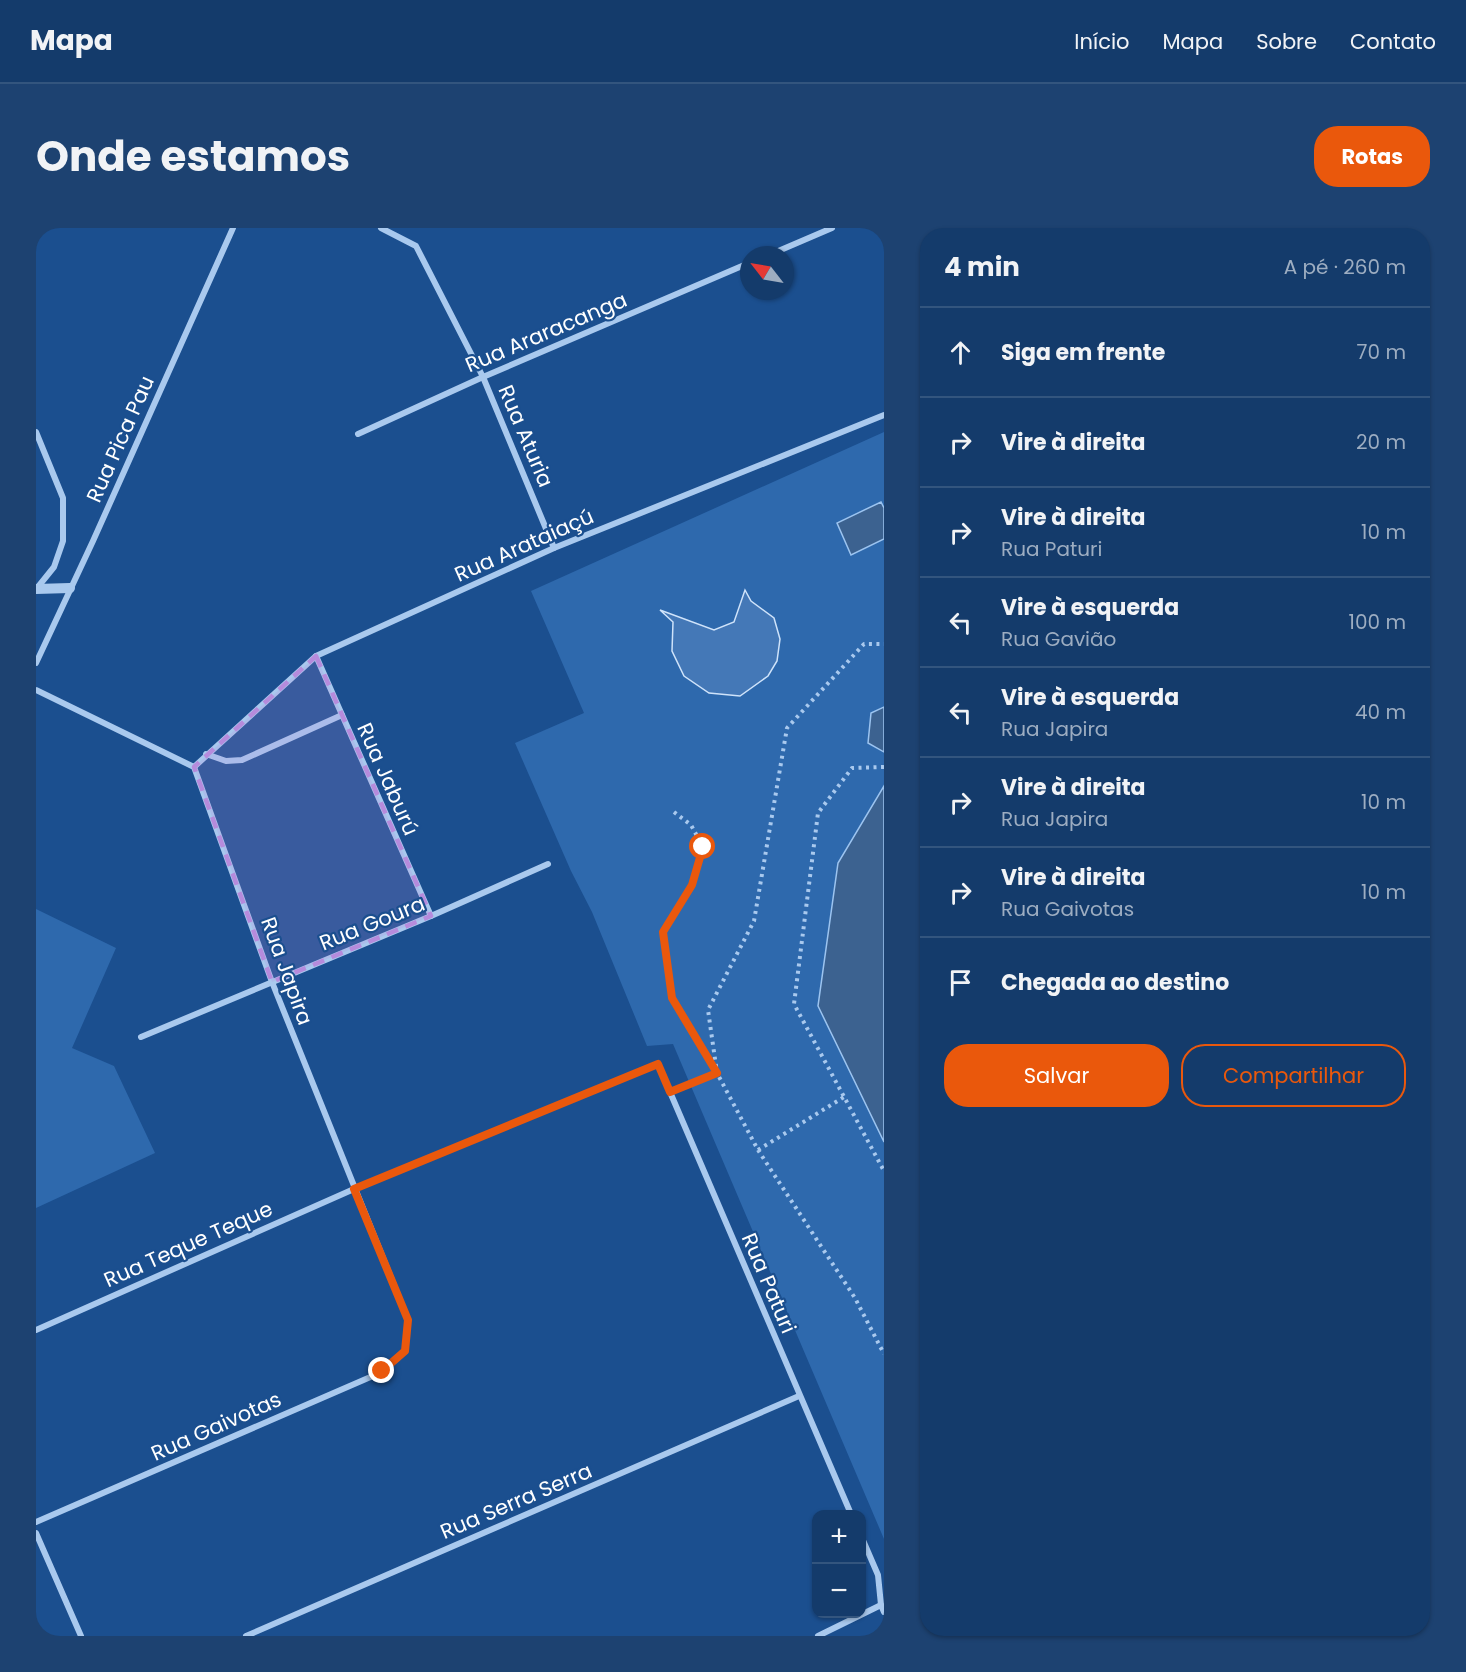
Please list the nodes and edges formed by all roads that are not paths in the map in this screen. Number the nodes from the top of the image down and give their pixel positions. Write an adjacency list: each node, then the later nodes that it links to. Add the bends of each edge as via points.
1 (233, 228): 11 (street, Rua Pica Pau)
2 (381, 228): 6 (street, Rua Aturia, via 416,246)
3 (832, 228): 4 (street)
4 (790, 246)
5 (740, 267): 6 (street, Rua Araracanga)
6 (483, 377): 9 (street, Rua Araracanga); 10 (street, Rua Aturia)
7 (884, 415): 10 (street, Rua Arataiaçú)
8 (36, 432): 12 (street, via 63,498 63,541 54,567)
9 (358, 434)
10 (554, 548): 13 (street, Rua Arataiaçú)
11 (70, 588): 12 (street); 14 (street, Rua Pica Pau)
12 (36, 589)
13 (316, 656): 16 (street, Rua Jaburú); 17 (street, Rua Arataiaçú)
14 (36, 663)
15 (36, 690): 18 (street)
16 (342, 715): 17 (street, via 242,760 226,761); 20 (street, Rua Jaburú)
17 (206, 754): 18 (street, Rua Arataiaçú)
18 (194, 767): 21 (street, Rua Japira)
19 (548, 864): 20 (street, Rua Goura)
20 (431, 916): 21 (street, Rua Goura)
21 (272, 982): 22 (street, Rua Goura); 24 (street, Rua Japira)
22 (141, 1037)
23 (658, 1064): 24 (street, Rua Teque Teque); 27 (street, Rua Paturi)
24 (354, 1189): 25 (street, Rua Teque Teque); 26 (street, Rua Japira, via 408,1320)
25 (36, 1330)
26 (405, 1351): 29 (street, Rua Gaivotas, via 382,1371)
27 (799, 1396): 28 (street, Rua Paturi); 34 (street, Rua Serra Serra)
28 (849, 1510)
29 (36, 1522)
30 (36, 1533): 33 (street)
31 (866, 1549): 32 (street, via 878,1575)
32 (883, 1609): 35 (street)
33 (81, 1636)
34 (246, 1636)
35 (818, 1636)

